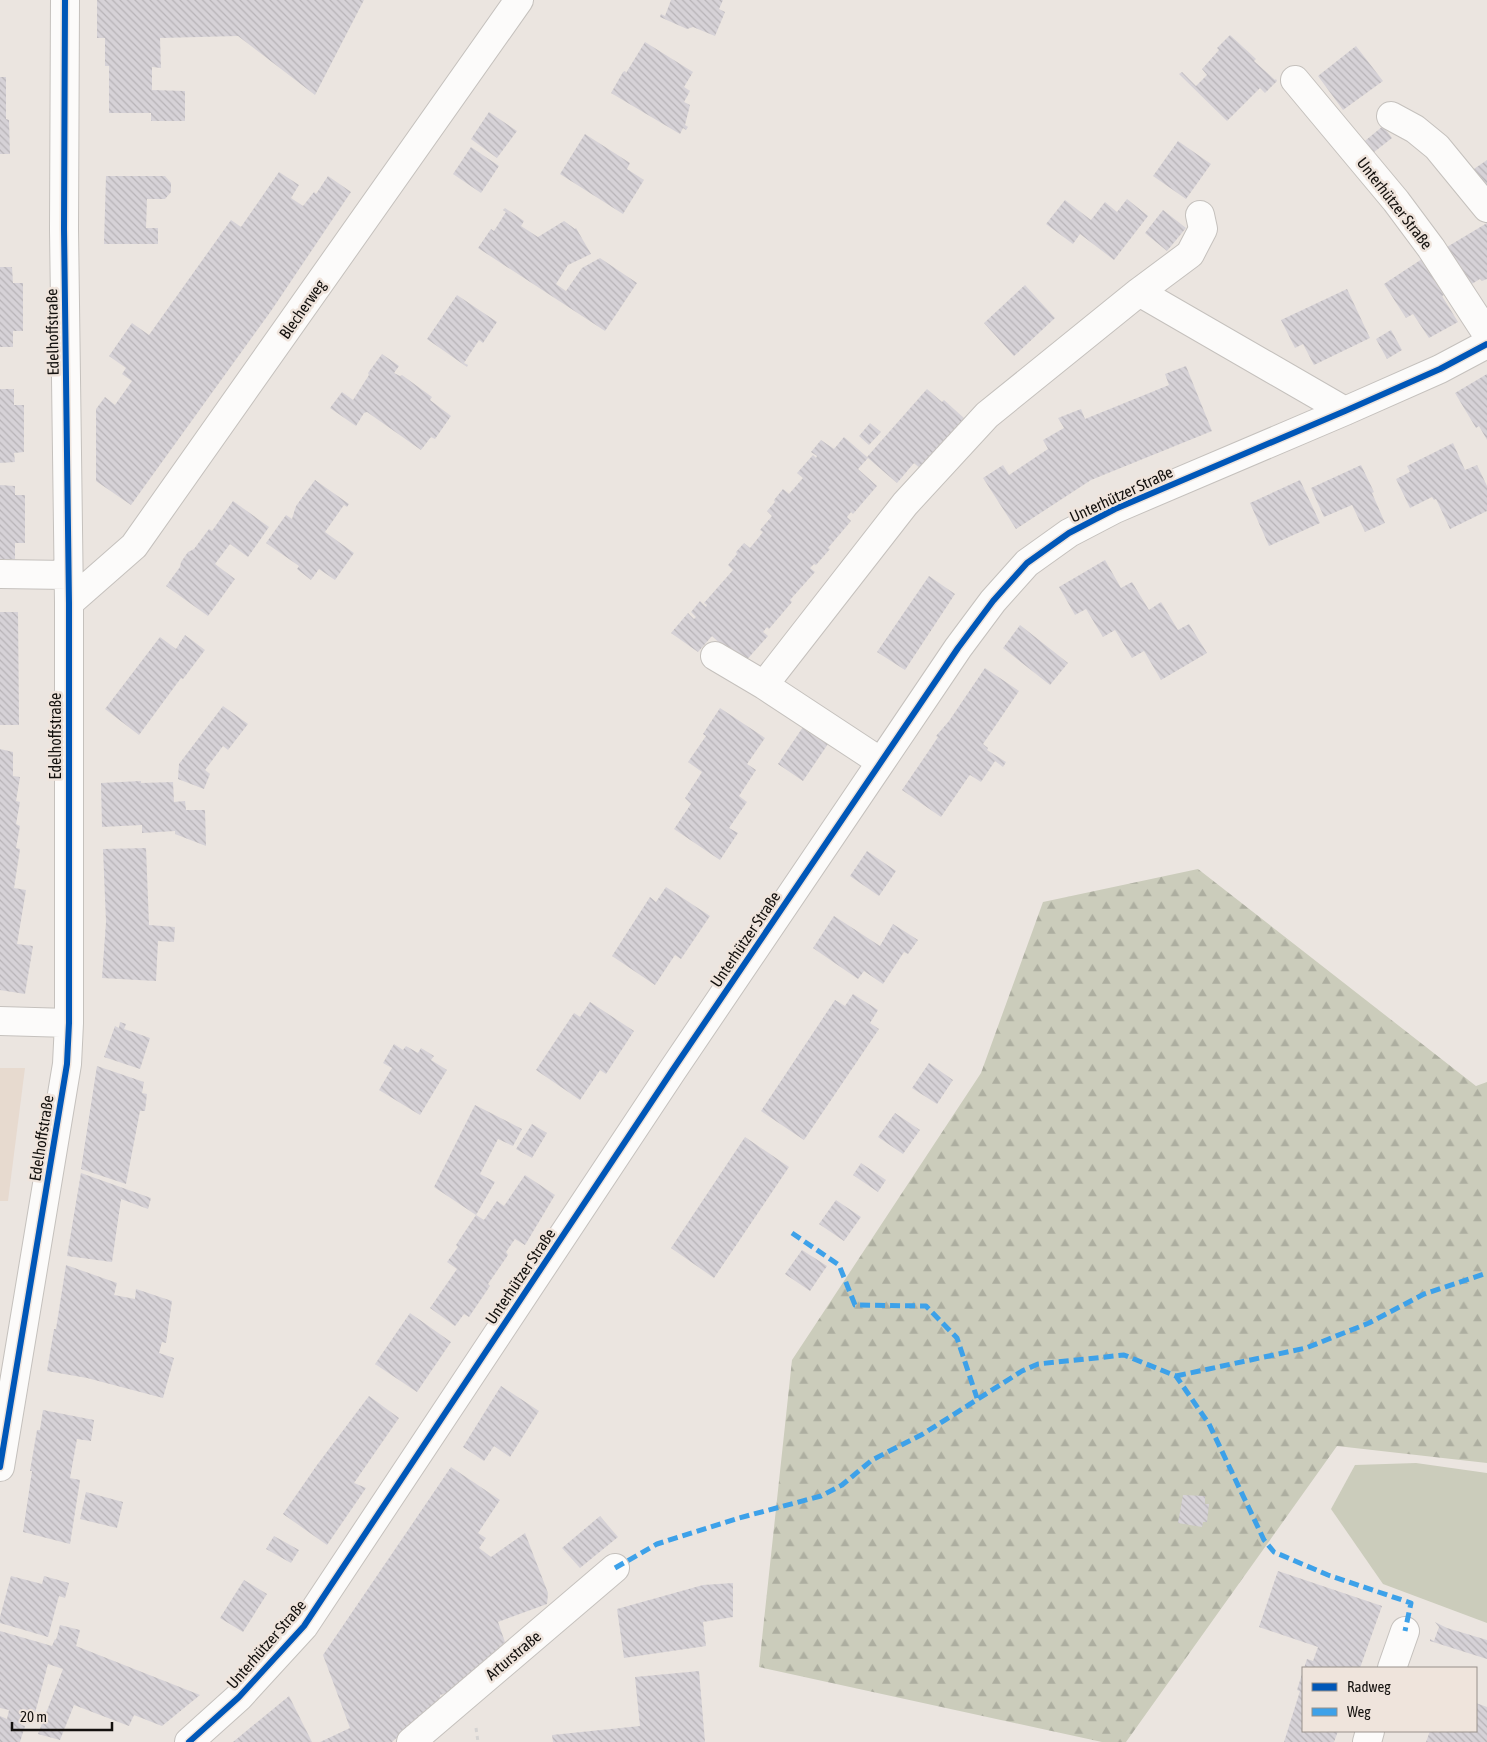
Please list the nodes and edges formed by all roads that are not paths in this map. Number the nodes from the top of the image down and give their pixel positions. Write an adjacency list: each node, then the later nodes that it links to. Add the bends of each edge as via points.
1 (65, 0): 12 (street, Edelhoffstraße)
2 (520, 0): 13 (street, Blecherweg, via 134,546)
3 (1295, 80): 8 (street, Unterhützer Straße, via 1413,224)
4 (1390, 116): 5 (street, via 1415,129 1437,148)
5 (1487, 208)
6 (1200, 215): 7 (street, via 1203,229 1190,254)
7 (1139, 292): 10 (street); 15 (street, via 987,414 905,504)
8 (1487, 334)
9 (1487, 344): 10 (street, Unterhützer Straße, via 1440,369)
10 (1345, 411): 16 (street, Unterhützer Straße, via 1115,509 1069,533 1027,563 958,648)
11 (0, 574): 12 (street)
12 (68, 575): 13 (street, Edelhoffstraße)
13 (68, 604): 18 (street, Edelhoffstraße)
14 (715, 656): 15 (street)
15 (764, 685): 16 (street)
16 (881, 762): 23 (street, Unterhützer Straße, via 304,1626 239,1698)
17 (0, 1021): 18 (street)
18 (69, 1023): 19 (street, Edelhoffstraße, via 67,1064)
19 (0, 1467)
20 (615, 1568): 24 (street, Arturstraße)
21 (1405, 1631): 22 (street)
22 (1392, 1667)
23 (189, 1742)
24 (411, 1742)

